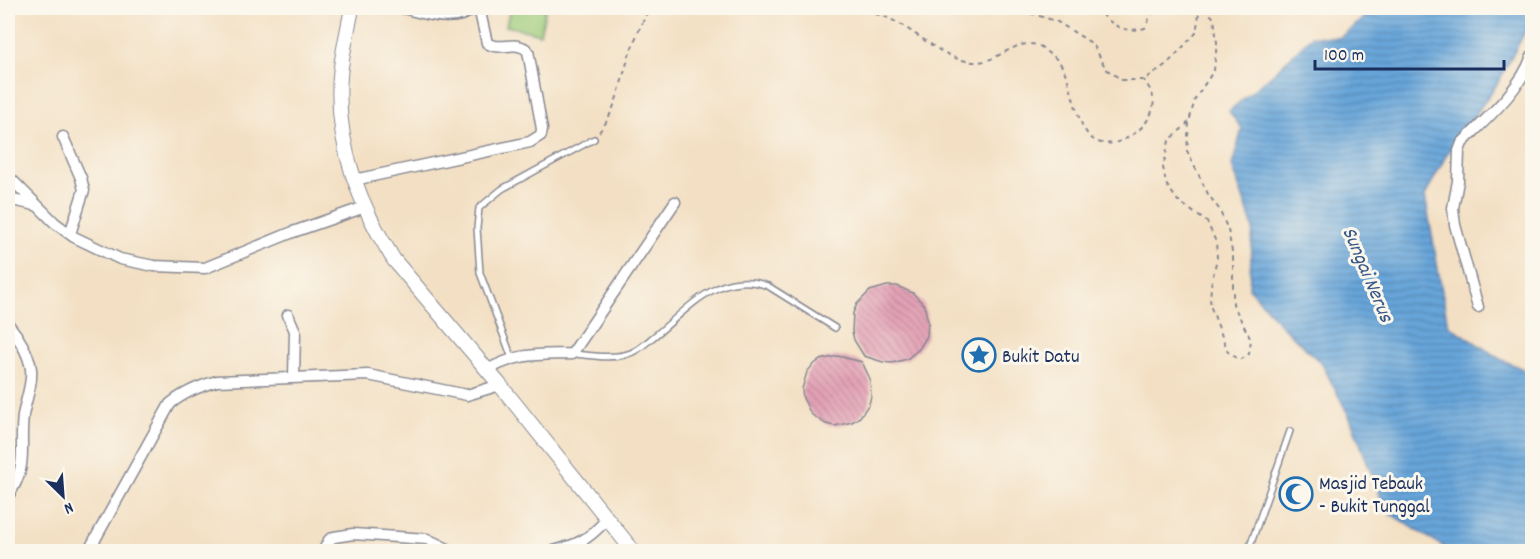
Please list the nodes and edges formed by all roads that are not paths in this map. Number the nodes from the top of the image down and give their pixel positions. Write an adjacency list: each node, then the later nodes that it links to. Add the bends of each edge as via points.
1 (352, 8): 10 (street, via 340,76 340,120)
2 (402, 8): 3 (street, via 443,17 462,15)
3 (474, 8)
4 (479, 8): 10 (street, via 487,43 494,47 520,45 528,51 541,135 530,142)
5 (1533, 56): 6 (street)
6 (1531, 68): 16 (street, via 1459,151 1455,225)
7 (63, 137): 15 (street, via 84,190)
8 (594, 139): 21 (lane, via 502,189 479,208 480,273)
9 (8, 176): 13 (street)
10 (354, 180): 14 (street)
11 (8, 199): 13 (street)
12 (675, 202): 20 (street)
13 (35, 205): 15 (street)
14 (365, 207): 15 (street, via 205,268 154,266 120,259); 22 (street, via 394,260)
15 (70, 234)
16 (1478, 307)
17 (288, 315): 23 (street, via 294,331)
18 (8, 324): 26 (street, via 28,356 32,372 23,417 23,462 19,479)
19 (835, 328): 20 (lane, via 768,286 742,282 696,299 668,326 625,355)
20 (573, 354): 21 (street)
21 (512, 358): 22 (street)
22 (487, 370): 24 (street)
23 (294, 377): 24 (street, via 369,375 468,395); 28 (street, via 217,381 175,400 164,413)
24 (500, 385): 27 (street)
25 (1290, 431): 33 (lane)
26 (8, 496)
27 (607, 519): 31 (street, via 586,540); 32 (street)
28 (88, 552)
29 (323, 552): 30 (street, via 329,540 352,534 427,539)
30 (454, 552)
31 (550, 552)
32 (634, 552)
33 (1248, 552)

